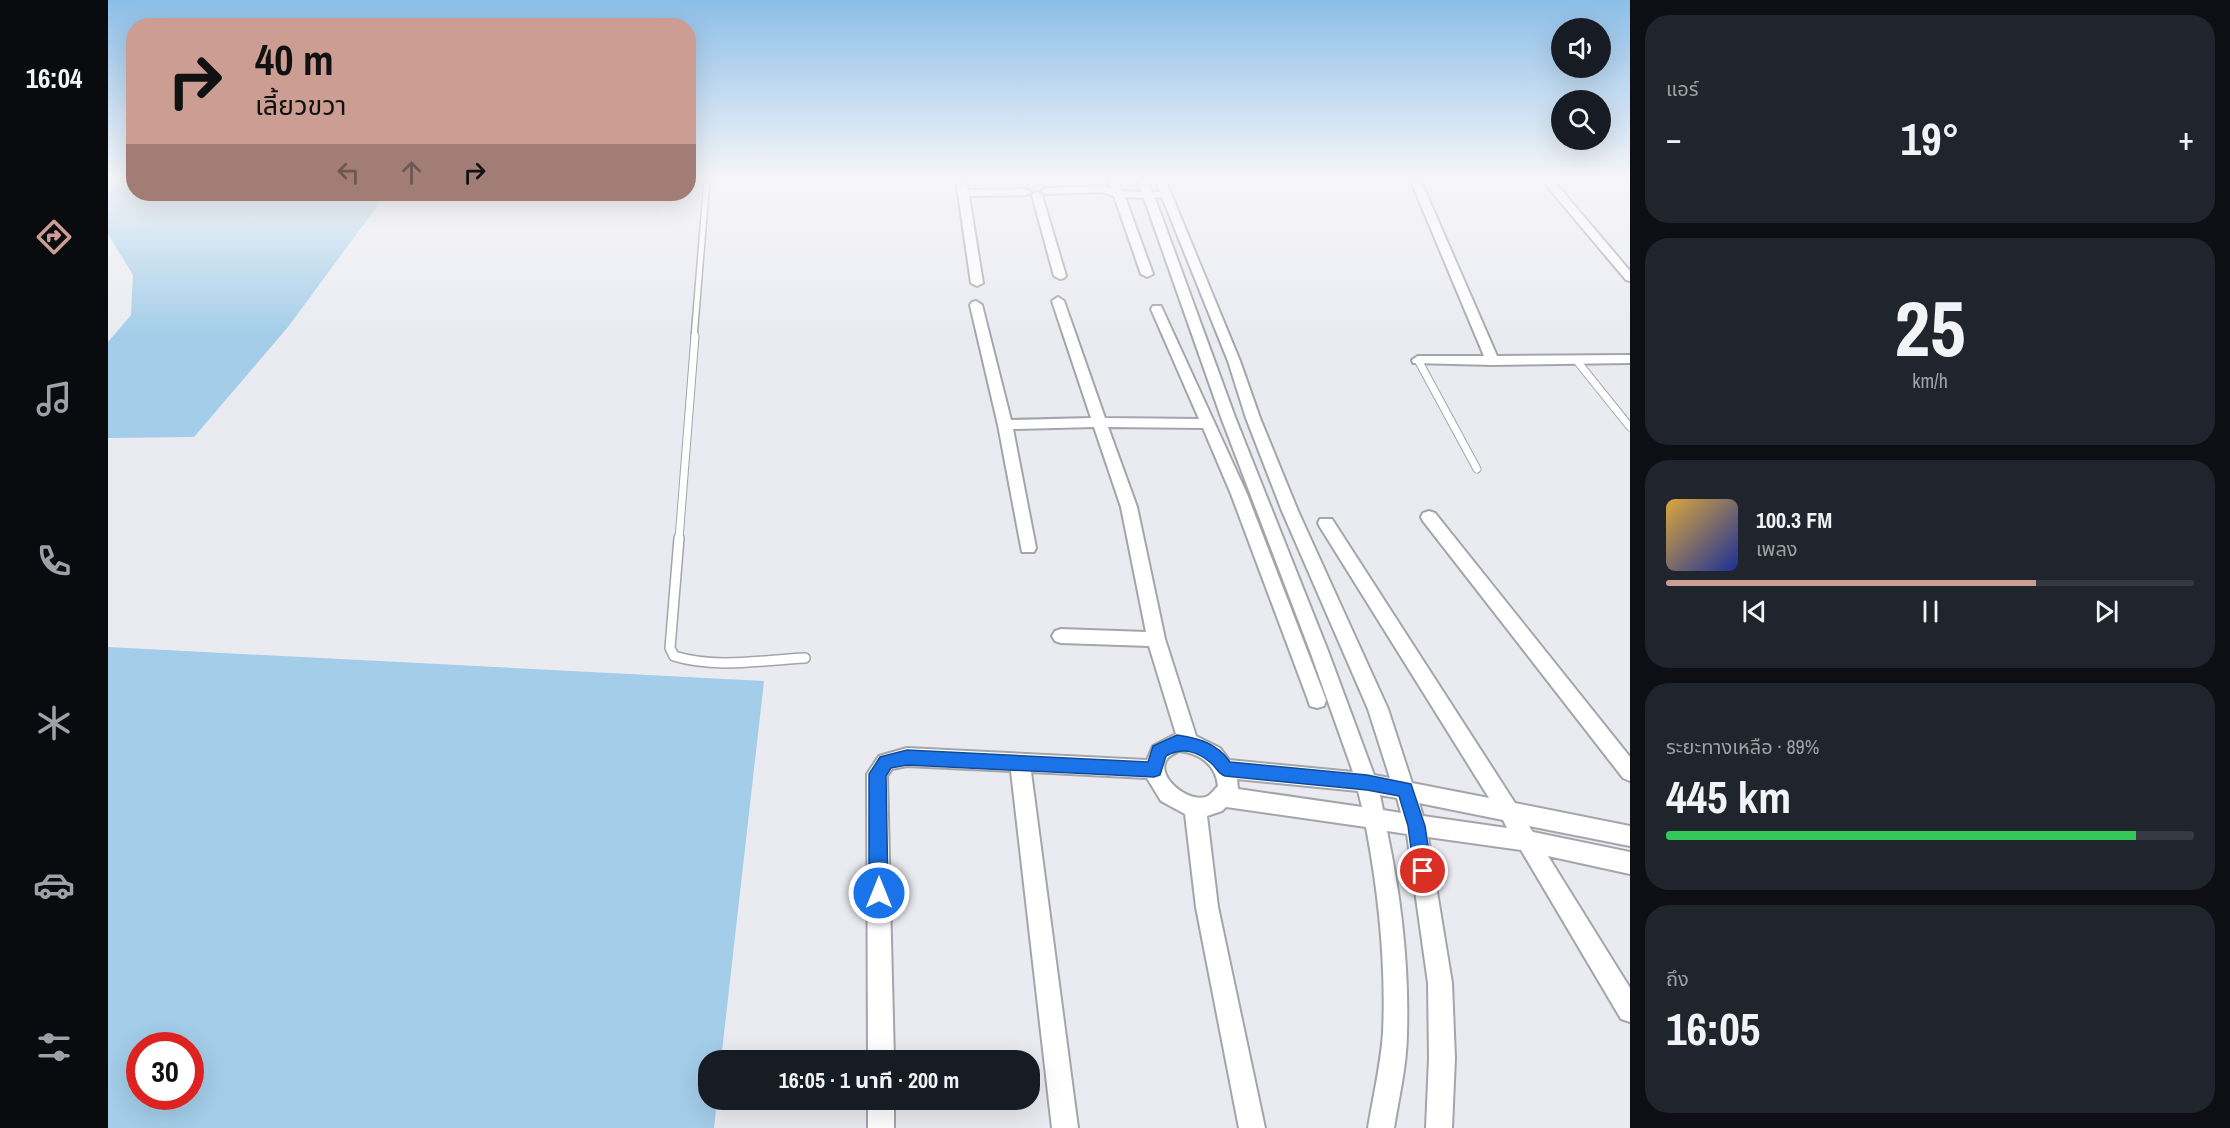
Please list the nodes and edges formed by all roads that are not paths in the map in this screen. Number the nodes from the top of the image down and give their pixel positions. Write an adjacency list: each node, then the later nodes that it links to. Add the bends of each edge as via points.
1 (703, 232): 32 (lane, via 670,648 680,659 708,662)
2 (969, 232): 12 (street)
3 (1047, 232): 10 (street)
4 (1132, 232): 9 (street)
5 (1168, 232): 20 (street)
6 (1175, 232): 21 (street, via 1234,361)
7 (1437, 232): 18 (street)
8 (1591, 232): 11 (street)
9 (1148, 274)
10 (1060, 276)
11 (1630, 278)
12 (977, 284)
13 (1058, 301): 22 (street)
14 (976, 305): 24 (street)
15 (1157, 309): 23 (street)
16 (1630, 359): 19 (street)
17 (1418, 360): 18 (street); 26 (lane)
18 (1493, 361): 19 (street)
19 (1577, 361): 25 (lane)
20 (1228, 417): 21 (street); 39 (street)
21 (1253, 418): 40 (street, via 1378,709)
22 (1101, 422): 23 (street); 24 (street); 31 (street, via 1129,507)
23 (1207, 424): 33 (street, via 1239,494)
24 (1005, 425): 29 (street)
25 (1630, 428)
26 (1477, 469)
27 (1429, 517): 38 (street)
28 (1326, 523): 43 (street)
29 (1028, 548)
30 (1061, 636): 31 (street)
31 (1156, 639): 34 (street)
32 (805, 658)
33 (1317, 700)
34 (1188, 742): 36 (street, via 1177,742 1159,751); 37 (street, via 1210,751)
35 (1020, 762): 36 (street); 50 (street, via 907,757 886,762 878,774); 53 (street)
36 (1154, 769): 42 (street, via 1167,794)
37 (1225, 769): 39 (street); 41 (street, via 1228,789)
38 (1630, 772)
39 (1367, 783): 40 (street); 44 (street)
40 (1405, 789): 43 (street); 45 (street)
41 (1224, 797): 42 (street, via 1207,807); 44 (street)
42 (1195, 807): 54 (street, via 1207,907)
43 (1508, 810): 46 (street); 47 (street)
44 (1376, 818): 45 (street); 55 (street, via 1393,944 1395,1034)
45 (1416, 826): 47 (street); 56 (street, via 1440,983)
46 (1630, 836)
47 (1526, 841): 48 (street); 49 (street)
48 (1630, 863)
49 (1630, 1010)
50 (880, 1050)
51 (881, 1110): 52 (street)
52 (881, 1128)
53 (1065, 1128)
54 (1252, 1128)
55 (1381, 1128)
56 (1439, 1128)

